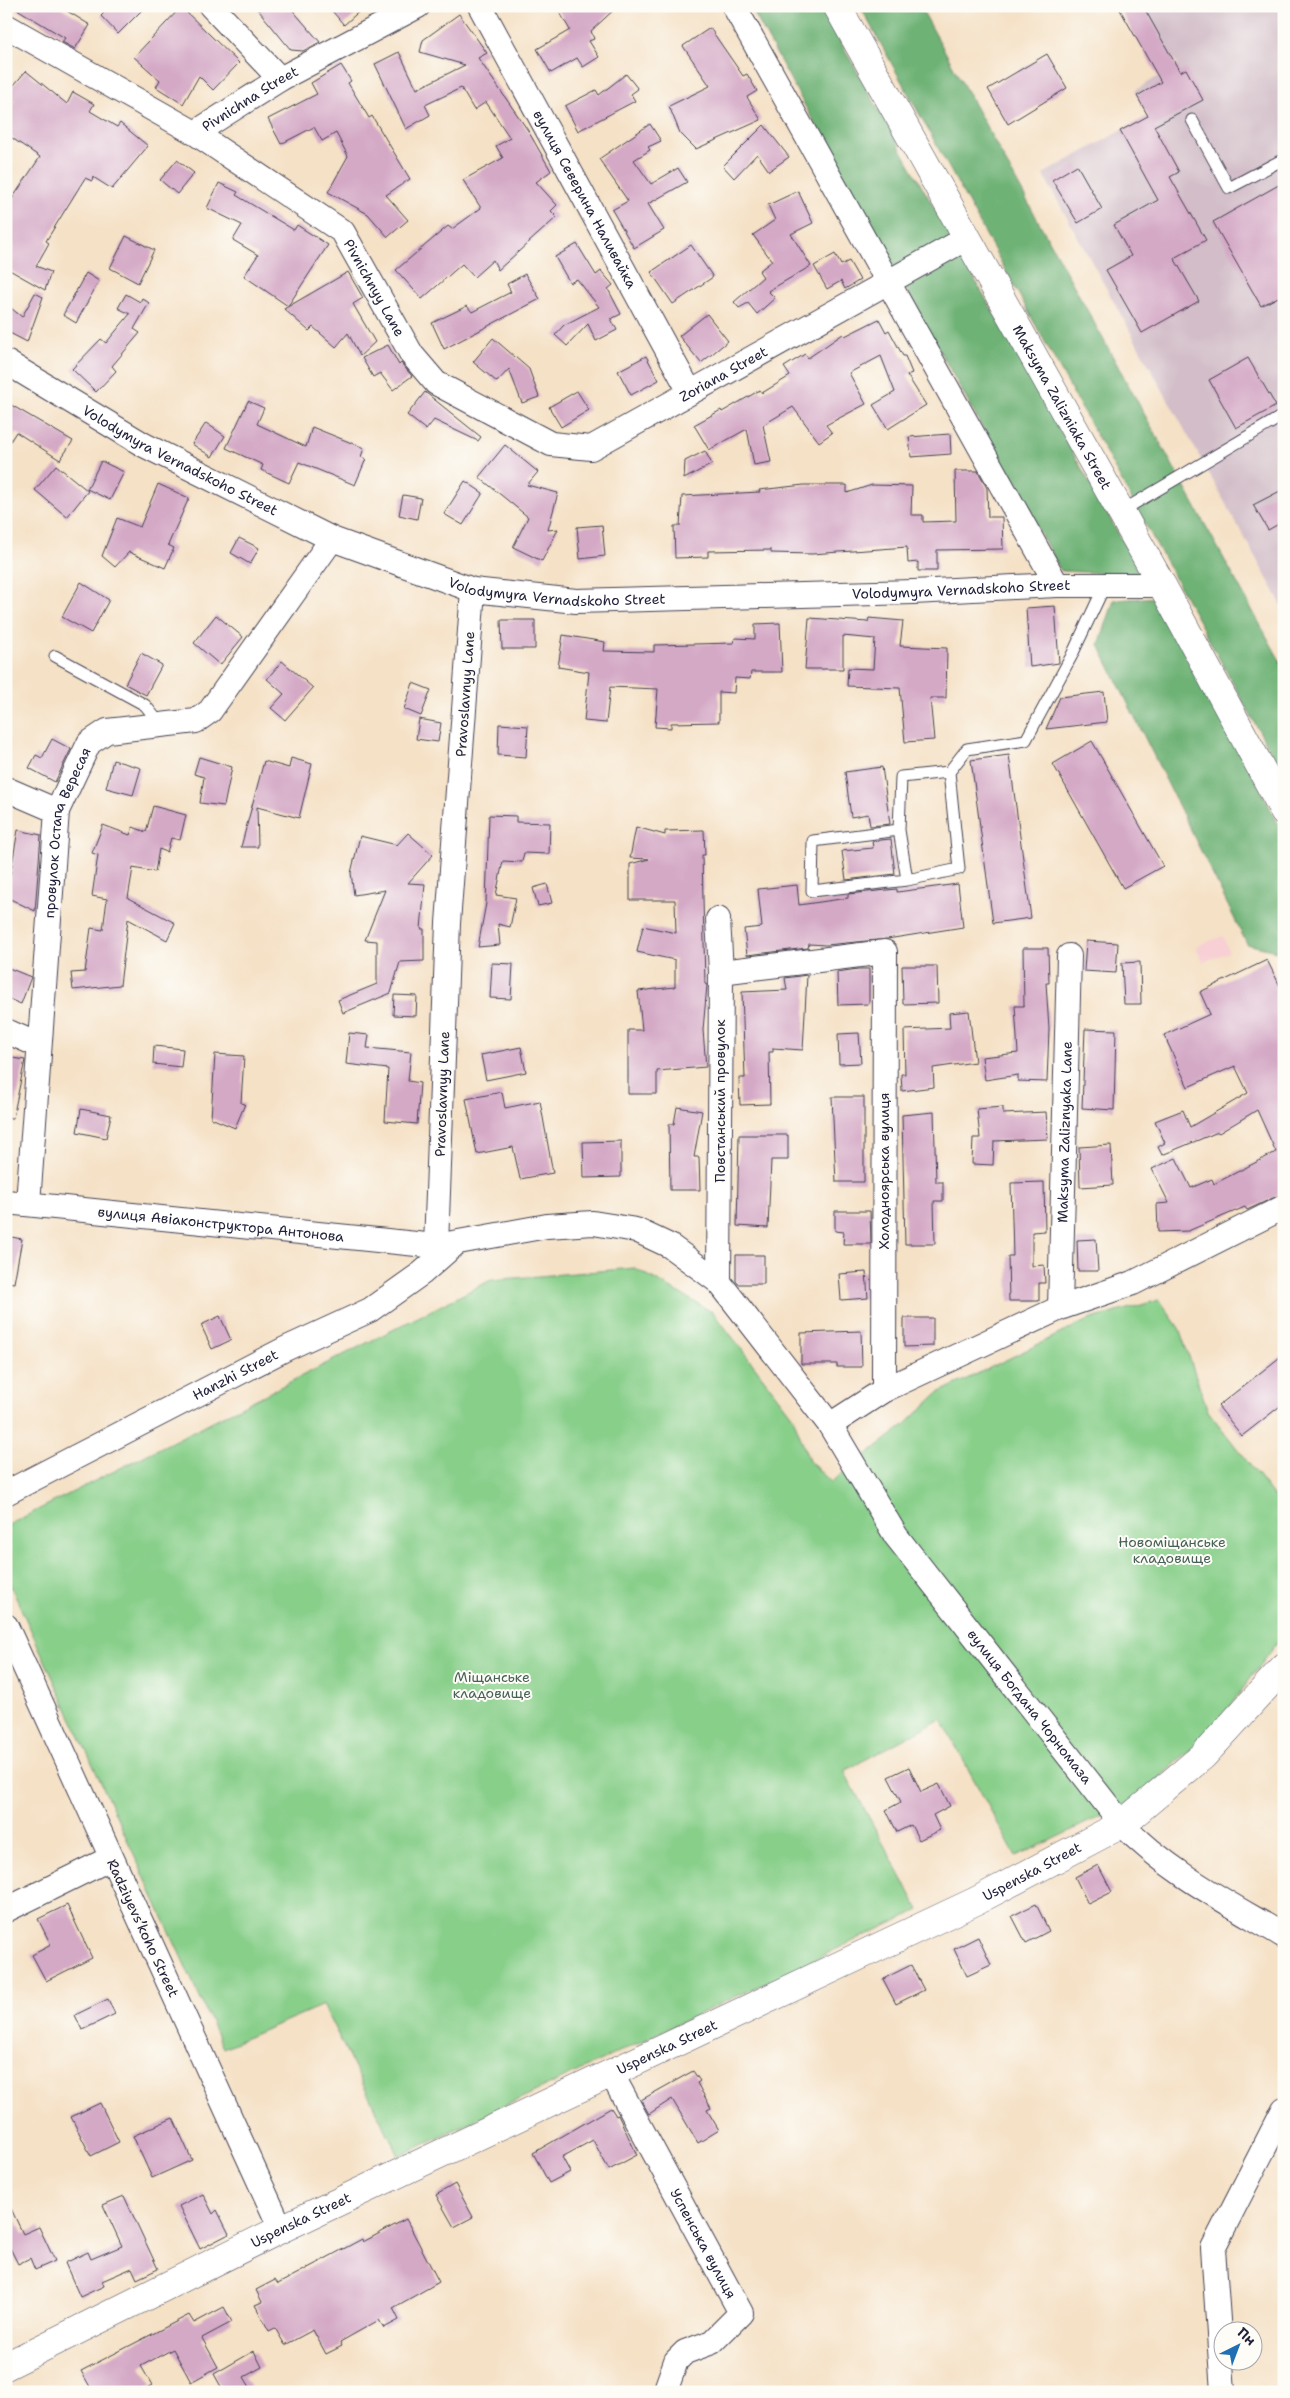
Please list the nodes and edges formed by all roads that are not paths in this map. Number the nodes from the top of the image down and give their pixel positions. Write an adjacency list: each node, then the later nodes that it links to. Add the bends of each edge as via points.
1 (211, 6): 7 (street)
2 (418, 6): 7 (street, Pivnichna Street)
3 (480, 6): 14 (street, вулиця Северина Наливайка)
4 (734, 6): 12 (street)
5 (837, 6): 11 (street, Maksyma Zalizniaka Street)
6 (6, 26): 9 (street, Pivnichna Street)
7 (280, 79): 9 (street, Pivnichna Street)
8 (1192, 120): 10 (lane, via 1229,188)
9 (195, 132): 16 (street, Pivnichnyy Lane, via 343,232 412,355 436,383)
10 (1284, 159)
11 (967, 238): 12 (street, Zoriana Street); 17 (street, Maksyma Zalizniaka Street)
12 (889, 280): 14 (street, Zoriana Street); 19 (street)
13 (6, 362): 18 (street, Volodymyra Vernadskoho Street, via 144,445)
14 (690, 392): 16 (street, Zoriana Street, via 591,448)
15 (1284, 415): 17 (lane)
16 (551, 444)
17 (1120, 512): 21 (street, Maksyma Zalizniaka Street)
18 (332, 539): 22 (street, Volodymyra Vernadskoho Street); 24 (street, провулок Остапа Вересая, via 210,711 196,722)
19 (1057, 585): 20 (street, Volodymyra Vernadskoho Street); 22 (street, Volodymyra Vernadskoho Street, via 576,601)
20 (1106, 585): 21 (street, Volodymyra Vernadskoho Street); 25 (lane, via 1026,740 966,749)
21 (1162, 585): 28 (street, Maksyma Zalizniaka Street)
22 (473, 590): 38 (street, Pravoslavnyy Lane, via 448,923)
23 (55, 656): 24 (lane, via 145,705)
24 (161, 725): 27 (street, провулок Остапа Вересая, via 107,731 89,743)
25 (950, 772): 29 (lane, via 901,777); 30 (lane, via 959,869)
26 (6, 789): 27 (street)
27 (57, 811): 35 (street, провулок Остапа Вересая)
28 (1284, 811)
29 (899, 830): 30 (lane); 30 (lane, via 813,841 812,891)
30 (907, 880)
31 (718, 919): 33 (street, Повстанський провулок)
32 (1069, 956): 40 (street, Maksyma Zaliznyaka Lane)
33 (721, 972): 39 (street, Повстанський провулок); 41 (street, Холодноярська вулиця, via 885,952)
34 (6, 1031): 35 (street)
35 (38, 1045): 36 (street, провулок Остапа Вересая)
36 (17, 1203): 38 (street, вулиця Авіаконструктора Антонова)
37 (1284, 1207): 40 (street, via 1133,1283)
38 (446, 1245): 39 (street, вулиця Богдана Чорномаза, via 547,1226 593,1223 636,1230 670,1246); 43 (street, Hanzhi Street, via 422,1273 370,1310 285,1349)
39 (719, 1282): 42 (street, вулиця Богдана Чорномаза)
40 (1060, 1308): 41 (street)
41 (884, 1390): 42 (street)
42 (830, 1425): 46 (street, вулиця Богдана Чорномаза, via 896,1536)
43 (6, 1493)
44 (6, 1626): 47 (street, Radziyevsʹkoho Street)
45 (1284, 1667): 46 (street, Uspenska Street, via 1203,1756)
46 (1122, 1824): 49 (street, вулиця Богдана Чорномаза, via 1146,1849 1178,1873); 50 (street, Uspenska Street, via 976,1901)
47 (111, 1858): 48 (street); 52 (street, Radziyevsʹkoho Street)
48 (6, 1910)
49 (1284, 1936)
50 (611, 2073): 52 (street, Uspenska Street); 54 (street, Успенська вулиця, via 741,2313 712,2342 685,2352 676,2361)
51 (1284, 2109): 55 (street, via 1213,2248)
52 (281, 2228): 53 (street, Uspenska Street)
53 (6, 2366)
54 (665, 2392)
55 (1223, 2392)

